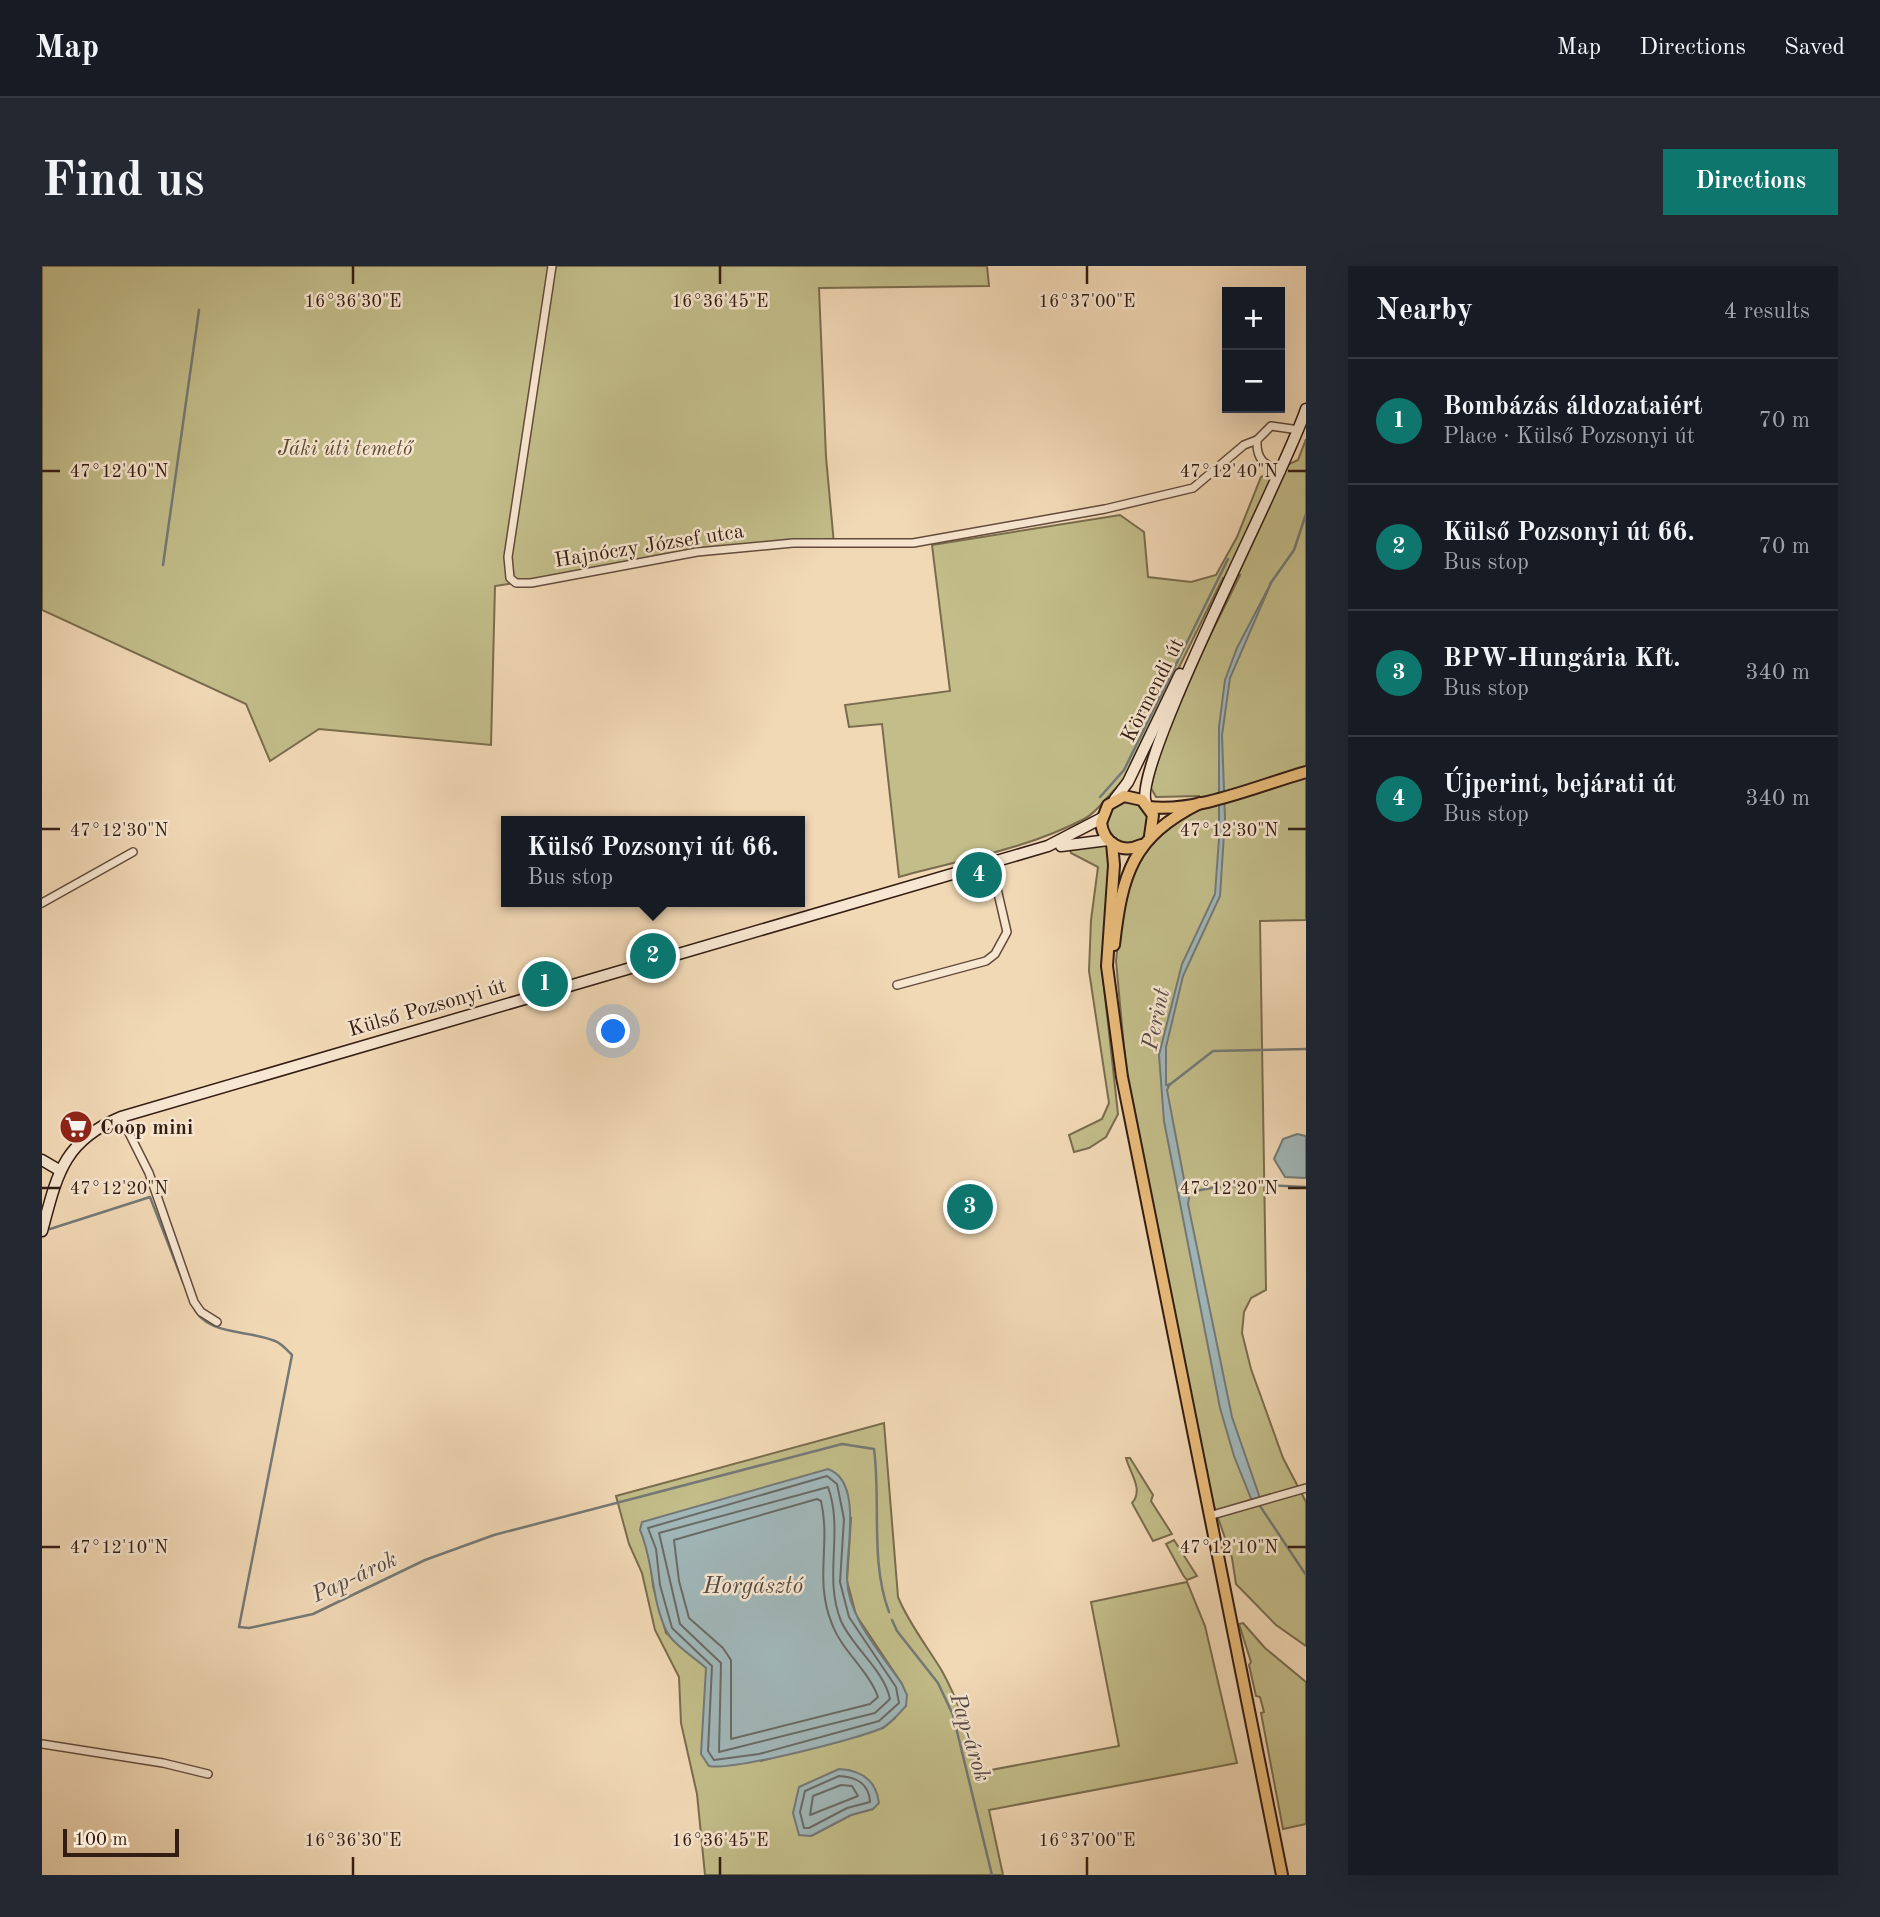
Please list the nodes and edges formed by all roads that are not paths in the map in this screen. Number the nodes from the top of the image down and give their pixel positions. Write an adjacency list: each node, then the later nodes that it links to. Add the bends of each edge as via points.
1 (552, 266): 4 (street, Hajnóczy József utca, via 508,557 510,578 516,583 728,548 913,543 1105,509 1193,488 1244,445)
2 (1306, 409): 3 (main road, Körmendi út)
3 (1299, 430): 4 (street, via 1271,426); 5 (main road, Körmendi út)
4 (1257, 440): 5 (street, via 1258,458)
5 (1281, 472): 6 (main road, Körmendi út)
6 (1222, 597): 8 (main road, Körmendi út, via 1128,782); 10 (main road, Körmendi út, via 1150,766 1144,793)
7 (1306, 772): 9 (main road)
8 (1115, 799): 10 (main road, via 1129,796); 11 (main road)
9 (1200, 803): 10 (main road, via 1170,808); 13 (main road)
10 (1147, 805): 13 (main road, via 1154,820)
11 (1102, 818): 12 (main road); 15 (main road, via 1058,843)
12 (1110, 842): 13 (main road, via 1126,849); 15 (main road, via 1077,842); 19 (main road, via 1114,864 1107,958)
13 (1145, 842): 19 (main road, via 1126,878 1117,922)
14 (133, 852): 17 (street)
15 (1026, 853): 16 (main road, Külső Pozsonyi út)
16 (991, 863): 18 (street, via 1007,932 995,954 986,961); 20 (main road, Külső Pozsonyi út)
17 (42, 903)
18 (897, 985)
19 (1112, 1007): 26 (main road, via 1124,1089)
20 (121, 1116): 22 (main road, Külső Pozsonyi út, via 88,1134); 24 (street, via 149,1173 194,1303)
21 (42, 1160): 22 (main road)
22 (59, 1170): 23 (main road)
23 (42, 1231)
24 (218, 1322)
25 (1306, 1488): 26 (street)
26 (1209, 1516): 29 (main road)
27 (42, 1744): 28 (street)
28 (208, 1774)
29 (1282, 1875)

